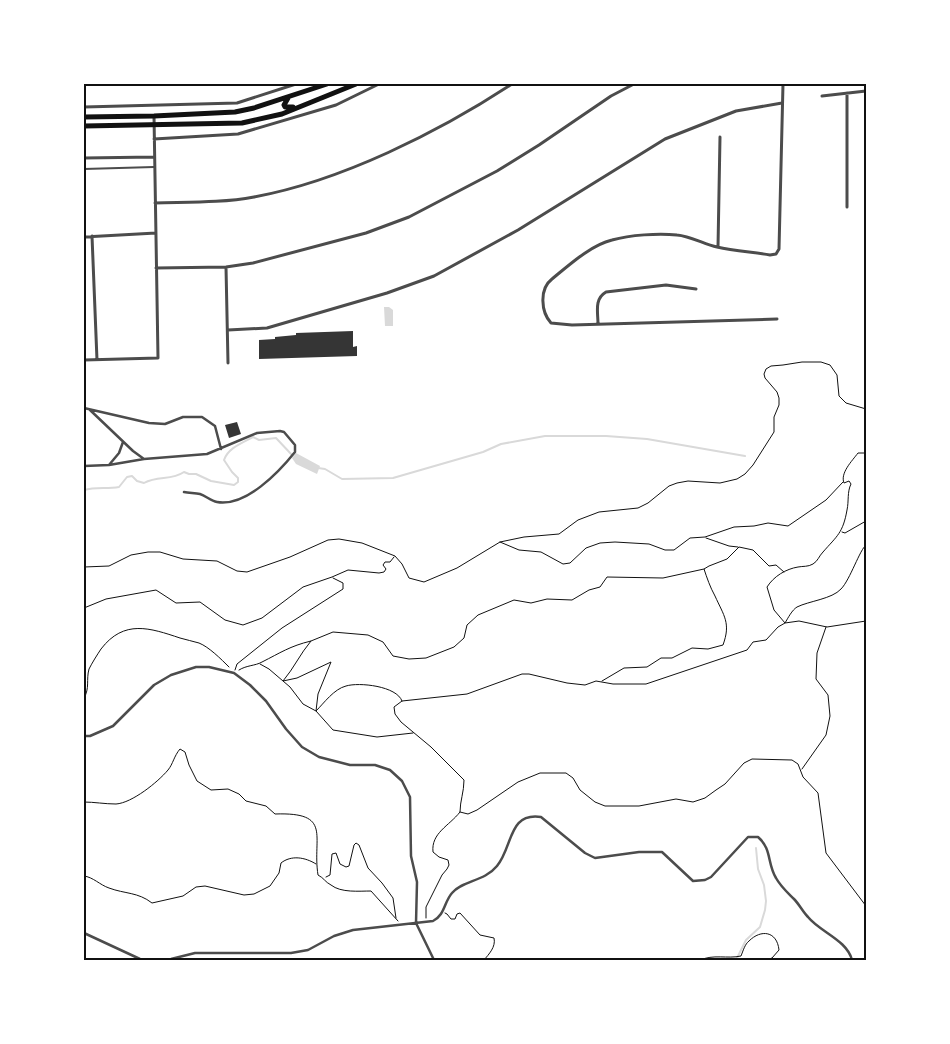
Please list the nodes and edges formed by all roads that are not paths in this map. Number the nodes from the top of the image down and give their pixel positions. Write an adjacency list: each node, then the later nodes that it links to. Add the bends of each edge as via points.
1 (296, 84): 14 (street, via 237,102)
2 (327, 84): 11 (main road)
3 (356, 84): 12 (main road)
4 (380, 84): 20 (street, via 336,105 238,134)
5 (512, 84): 25 (street, via 419,138 344,171 255,197)
6 (634, 84): 31 (street, via 505,166 409,217 331,244)
7 (783, 84): 13 (street)
8 (866, 91): 9 (street)
9 (847, 93): 10 (street); 26 (street)
10 (822, 96)
11 (288, 97): 12 (main road, via 285,107); 15 (main road, via 235,112)
12 (311, 103): 18 (main road, via 242,123)
13 (782, 103): 30 (street, via 779,250 770,255); 36 (street, via 736,111 665,139 518,230 434,276 268,328)
14 (84, 107)
15 (154, 116): 16 (main road); 18 (street)
16 (84, 117)
17 (84, 126): 18 (main road)
18 (154, 126): 20 (street)
19 (720, 137): 30 (street)
20 (154, 139): 21 (street)
21 (154, 157): 22 (street); 23 (street)
22 (84, 158)
23 (155, 167): 24 (lane); 25 (street)
24 (84, 169)
25 (155, 203): 27 (street)
26 (847, 207)
27 (156, 233): 29 (street); 32 (street)
28 (84, 236): 29 (street)
29 (92, 236): 38 (street)
30 (718, 247): 35 (street, via 677,235 638,235 611,240 583,254 548,282 543,292 544,312 551,323)
31 (226, 267): 32 (street); 36 (street)
32 (156, 268): 38 (street, via 158,358)
33 (696, 289): 35 (street, via 666,285 606,292 598,300)
34 (777, 318): 35 (street)
35 (598, 324)
36 (228, 330): 39 (street)
37 (84, 360): 38 (street)
38 (97, 360)
39 (228, 364)
40 (84, 408): 41 (street)
41 (88, 409): 42 (street); 43 (street, via 149,423 165,424 183,417 202,417 215,426)
42 (123, 442): 44 (street); 45 (street)
43 (221, 449): 44 (street, via 207,454); 47 (street, via 257,433 280,431 295,445 295,452 277,474 232,502 216,502 199,494)
44 (144, 459): 45 (street)
45 (109, 465): 46 (street)
46 (84, 466)
47 (184, 492)
48 (84, 736): 49 (street, via 113,726 154,685 171,675 196,667 234,673 266,701 302,747 319,757 390,770 402,781 410,798 411,856 417,882)
49 (416, 923): 50 (street, via 353,930 308,950 291,953 196,953 150,960); 51 (street); 52 (street, via 438,918 457,888 486,877 506,854 513,830 521,820 541,817 595,858 662,852 693,880 711,877 748,837 758,837 768,848 768,859 783,888 816,926 845,947)
50 (84, 933)
51 (434, 960)
52 (852, 960)

